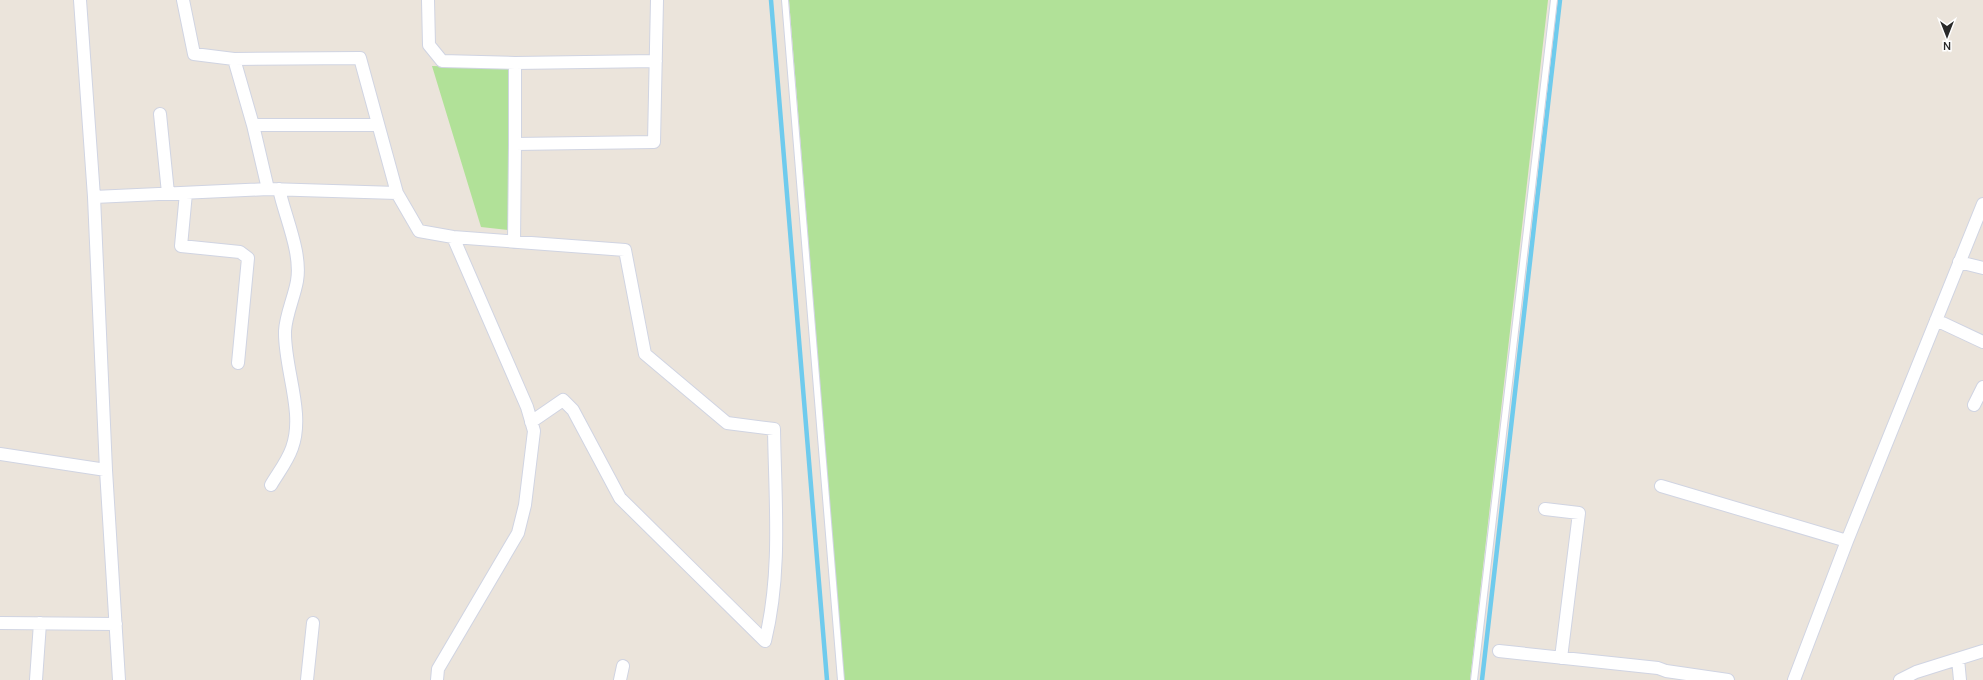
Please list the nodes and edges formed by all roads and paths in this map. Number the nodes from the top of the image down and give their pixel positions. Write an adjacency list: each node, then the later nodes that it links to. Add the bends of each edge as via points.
1 (80, 0): 18 (street)
2 (182, 0): 7 (street, via 194,54)
3 (428, 0): 9 (street, via 429,45 442,61)
4 (657, 0): 8 (street)
5 (785, 0): 50 (lane)
6 (1554, 0): 51 (lane)
7 (234, 59): 11 (street); 12 (street, via 360,58)
8 (656, 61): 9 (street); 13 (street, via 654,142)
9 (515, 63): 13 (street)
10 (160, 114): 15 (street)
11 (253, 125): 12 (street); 14 (street)
12 (378, 125): 17 (street)
13 (515, 144): 21 (street)
14 (273, 189): 16 (street); 17 (street); 32 (street, via 296,249 298,264 297,280 285,330 296,427 290,454)
15 (168, 193): 16 (street); 18 (street)
16 (186, 193): 26 (street, via 181,246 240,252 248,258)
17 (397, 193): 20 (street, via 420,231)
18 (94, 197): 31 (street)
19 (1983, 204): 22 (street)
20 (453, 237): 21 (street); 29 (street)
21 (514, 242): 29 (street, via 625,250 645,354 727,423 774,429 776,576 772,612 765,641 620,498 573,410 563,400)
22 (1959, 262): 23 (street); 24 (street)
23 (1983, 268)
24 (1936, 320): 25 (street); 35 (street)
25 (1983, 342)
26 (238, 362)
27 (1983, 387): 28 (street)
28 (1974, 405)
29 (531, 422): 48 (street, via 534,431 525,505 518,533 438,669)
30 (0, 454): 31 (street)
31 (106, 470): 39 (street)
32 (270, 485)
33 (1661, 486): 35 (street)
34 (1545, 509): 42 (street, via 1579,514)
35 (1847, 542): 53 (street)
36 (0, 623): 37 (street)
37 (40, 623): 39 (street); 45 (street)
38 (313, 623): 47 (street)
39 (116, 624): 46 (street)
40 (1499, 651): 42 (street)
41 (1983, 651): 43 (street)
42 (1561, 658): 52 (street, via 1658,668)
43 (1958, 659): 54 (street, via 1916,672); 55 (street)
44 (622, 666): 49 (street)
45 (36, 680)
46 (119, 680)
47 (307, 680)
48 (437, 680)
49 (620, 680)
50 (840, 680)
51 (1474, 680)
52 (1728, 680)
53 (1794, 680)
54 (1900, 680)
55 (1960, 680)

